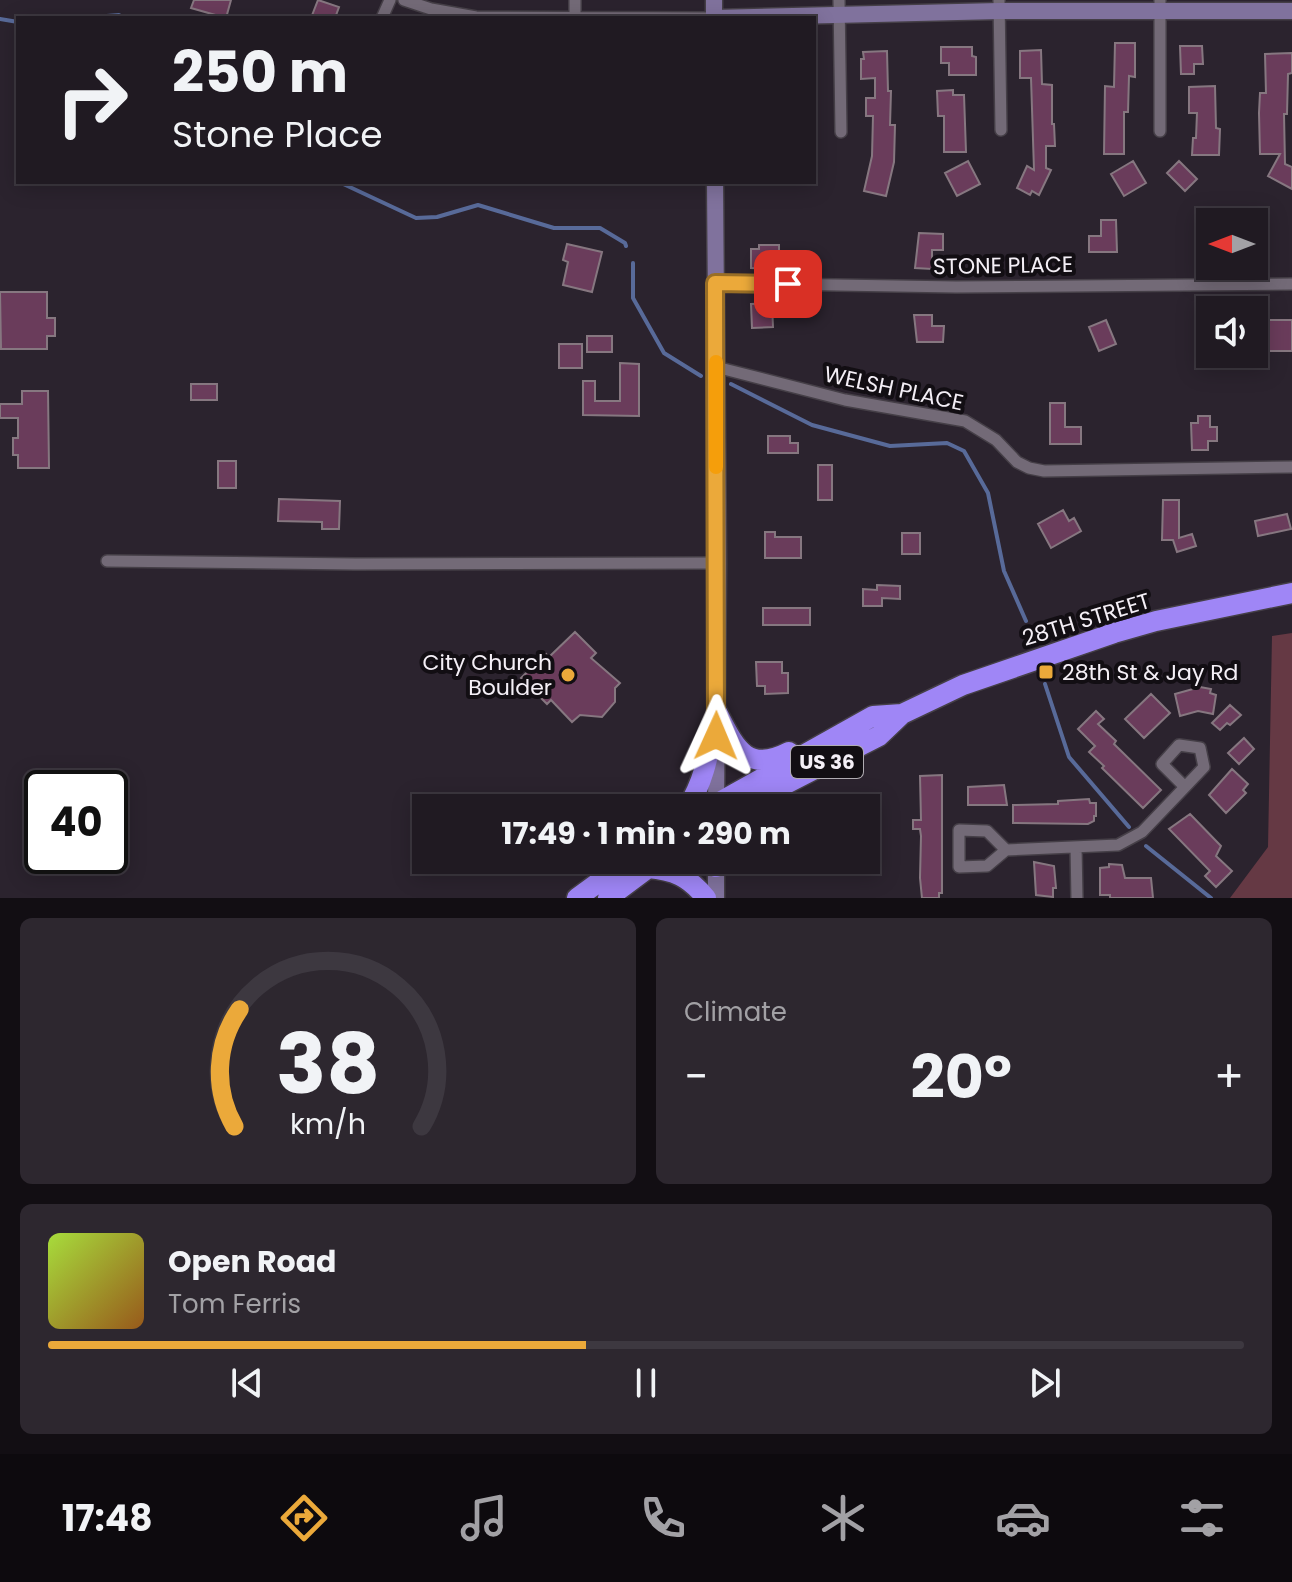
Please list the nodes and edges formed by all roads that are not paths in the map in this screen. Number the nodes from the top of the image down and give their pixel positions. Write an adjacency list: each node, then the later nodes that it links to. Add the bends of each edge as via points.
1 (404, 0): 6 (street)
2 (999, 6): 3 (street); 4 (street); 8 (street)
3 (1160, 6): 5 (street); 9 (street)
4 (839, 7): 7 (street); 10 (street)
5 (1292, 11)
6 (470, 16)
7 (737, 16)
8 (1001, 130)
9 (1160, 131)
10 (841, 132)
11 (715, 184): 12 (street)
12 (715, 283): 13 (street, STONE PLACE); 14 (street)
13 (1292, 284)
14 (716, 367): 15 (street, WELSH PLACE, via 845,400 965,421 996,440 1017,462 1044,471); 17 (street)
15 (1292, 467)
16 (107, 561): 17 (street)
17 (718, 563): 19 (street)
18 (1292, 593): 20 (highway, 28TH STREET / US 36, via 1114,633 993,674)
19 (717, 712): 21 (highway, via 734,745 760,760 773,760 848,722); 23 (highway); 24 (street)
20 (902, 714): 21 (highway, 28TH STREET / US 36); 26 (highway, 28TH STREET / US 36, via 879,736)
21 (873, 716): 25 (highway, 28TH STREET / US 36)
22 (1185, 787): 27 (street, via 1131,840)
23 (696, 794)
24 (714, 794)
25 (734, 794)
26 (768, 794)
27 (1076, 847): 28 (street); 37 (street)
28 (1006, 850): 28 (street, via 987,831 959,830 959,867 987,866)
29 (624, 874): 33 (highway)
30 (633, 874): 34 (highway)
31 (678, 874): 35 (highway)
32 (717, 874): 36 (street)
33 (577, 898)
34 (608, 898)
35 (706, 898)
36 (716, 898)
37 (1077, 898)

